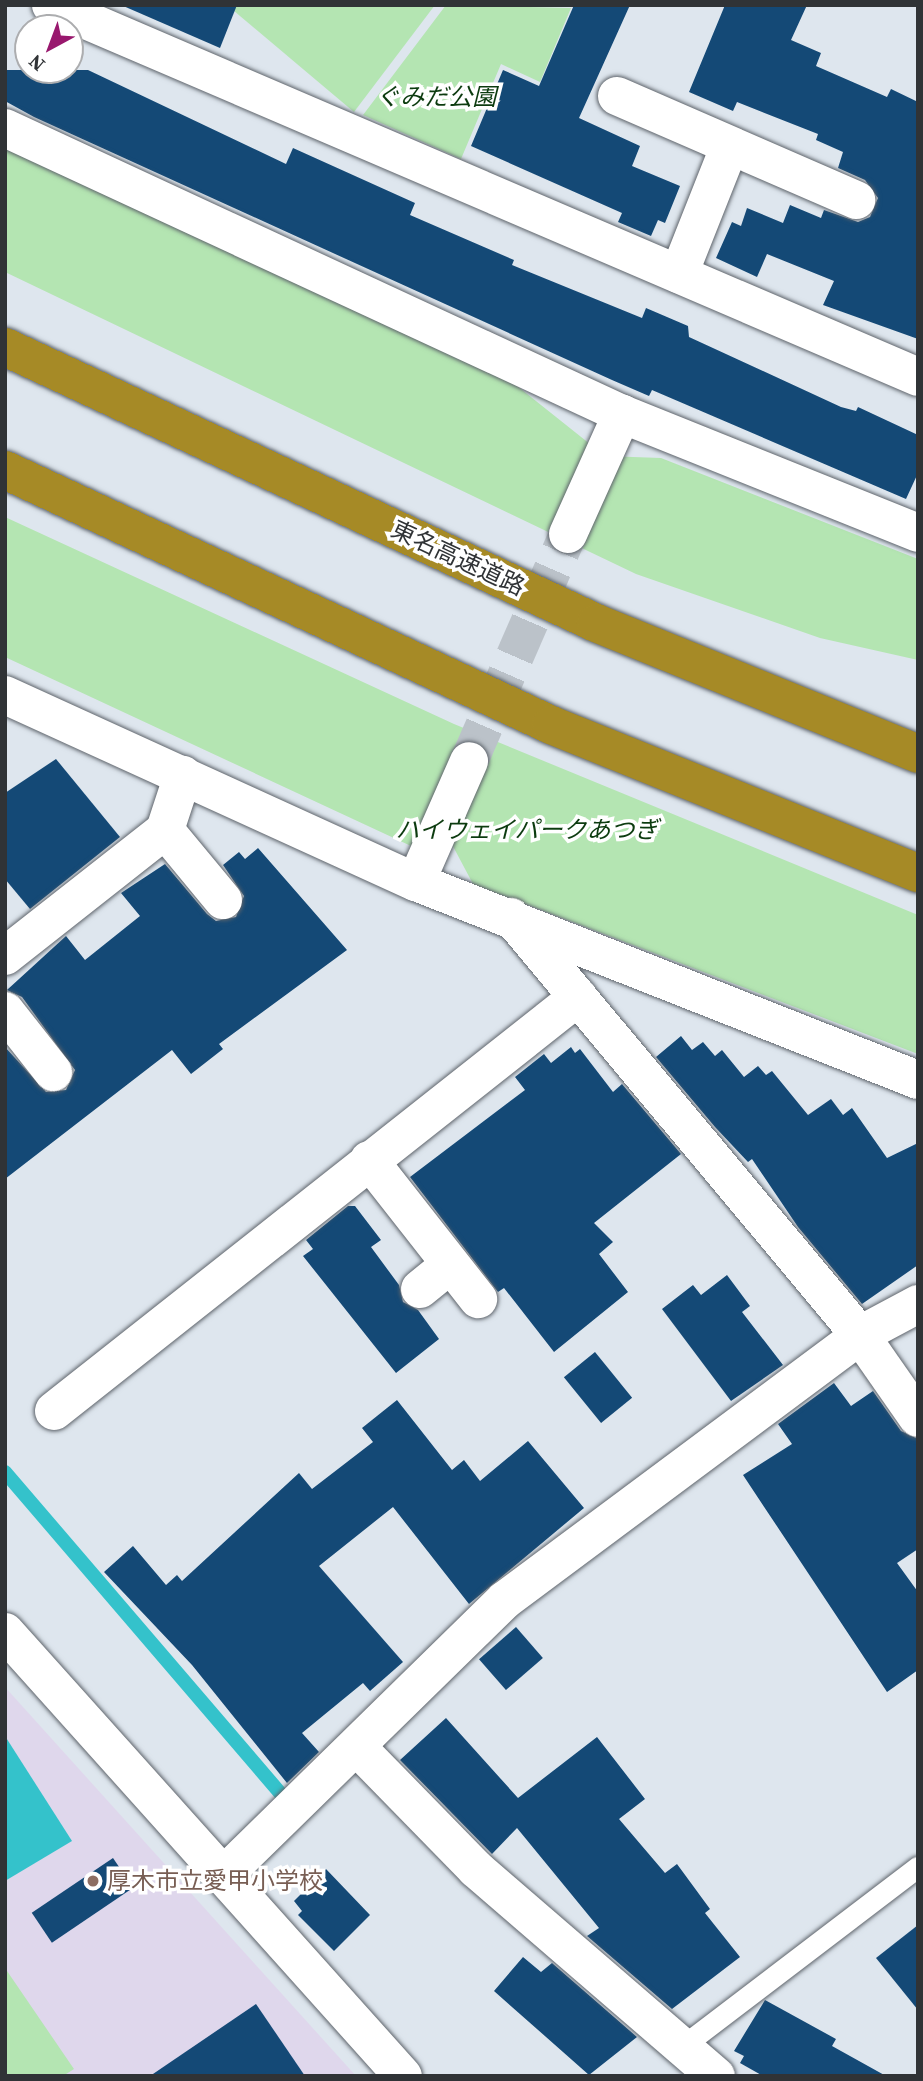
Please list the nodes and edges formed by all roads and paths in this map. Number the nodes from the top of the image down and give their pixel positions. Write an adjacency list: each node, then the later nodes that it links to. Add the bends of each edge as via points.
1 (51, 5): 6 (street)
2 (617, 96): 4 (street)
3 (5, 128): 9 (street)
4 (729, 148): 5 (street); 6 (street)
5 (856, 200)
6 (679, 274): 8 (street)
7 (5, 347): 14 (highway, 東名高速道路, via 596,623)
8 (918, 377)
9 (622, 414): 11 (street); 12 (street)
10 (5, 470): 18 (highway, via 551,725)
11 (918, 533)
12 (568, 534)
13 (5, 695): 16 (street)
14 (918, 754)
15 (469, 761): 19 (street)
16 (183, 775): 17 (street); 19 (street)
17 (165, 830): 20 (street); 22 (street)
18 (918, 873)
19 (416, 882): 21 (street)
20 (223, 900)
21 (511, 918): 23 (street); 26 (street)
22 (5, 956)
23 (578, 997): 27 (street); 32 (street)
24 (5, 1010): 25 (street)
25 (53, 1072)
26 (918, 1080)
27 (369, 1160): 28 (street); 33 (street)
28 (450, 1265): 29 (street); 30 (street)
29 (420, 1289)
30 (478, 1298)
31 (918, 1304): 32 (street)
32 (860, 1335): 34 (street); 36 (street, via 505,1600)
33 (54, 1411)
34 (918, 1418)
35 (5, 1632): 38 (street)
36 (357, 1747): 38 (street); 39 (street, via 476,1869)
37 (918, 1867): 39 (lane)
38 (226, 1873): 40 (street)
39 (680, 2048): 41 (street)
40 (403, 2076)
41 (716, 2076)

